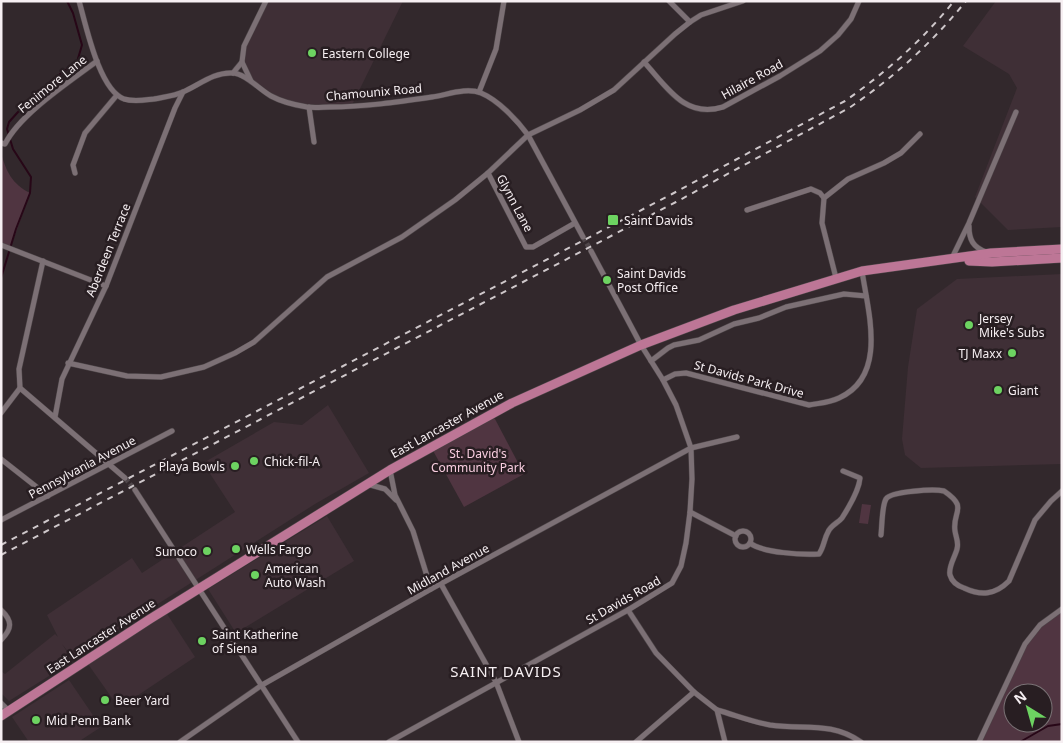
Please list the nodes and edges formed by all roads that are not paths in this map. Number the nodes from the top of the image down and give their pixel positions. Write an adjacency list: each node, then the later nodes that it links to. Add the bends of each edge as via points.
1 (80, 1): 8 (street)
2 (266, 1): 9 (street, via 244,46)
3 (504, 1): 14 (street, via 496,49)
4 (669, 1): 7 (street)
5 (743, 1): 7 (street)
6 (859, 1): 10 (street, Hilaire Road, via 838,36 820,51 714,110 699,110 683,103)
7 (690, 22): 10 (street)
8 (96, 61): 15 (street); 21 (street, Fenimore Lane, via 23,120)
9 (242, 62): 11 (street); 12 (street)
10 (644, 62): 19 (street, via 614,90)
11 (233, 73): 12 (street, Chamounix Road); 13 (street, via 212,77)
12 (252, 82): 16 (street, Chamounix Road, via 271,96)
13 (183, 92): 15 (street, via 134,101); 38 (street, Aberdeen Terrace)
14 (479, 92): 16 (street, Chamounix Road, via 460,91 351,107); 19 (street, via 518,122)
15 (117, 95): 22 (street, via 86,133 72,165)
16 (309, 108): 20 (street)
17 (1016, 112): 27 (street)
18 (920, 134): 24 (street, via 901,153 848,179)
19 (528, 135): 23 (street); 26 (street)
20 (314, 142)
21 (3, 143)
22 (75, 172)
23 (488, 173): 26 (street, Glynn Lane, via 526,247 533,247); 42 (street, via 456,200 402,237 327,277 254,342 235,354 204,367 161,377 127,376)
24 (824, 198): 25 (street, via 811,189); 37 (street, via 822,223)
25 (747, 210)
26 (575, 223): 28 (street)
27 (969, 223): 32 (street, via 972,242); 34 (street)
28 (583, 237)
29 (3, 246): 35 (street)
30 (1062, 249): 32 (highway, East Lancaster Avenue)
31 (591, 251): 40 (street)
32 (991, 253): 34 (highway, East Lancaster Avenue)
33 (1062, 258): 34 (highway, East Lancaster Avenue, via 992,262)
34 (951, 260): 36 (highway, East Lancaster Avenue)
35 (43, 261): 38 (street); 44 (street, via 19,370)
36 (862, 271): 37 (highway, East Lancaster Avenue); 39 (street, St Davids Park Drive)
37 (836, 278): 40 (highway, East Lancaster Avenue, via 725,313)
38 (106, 286): 42 (street, Aberdeen Terrace)
39 (866, 296): 41 (street, via 844,294 786,307 734,324 699,340 674,345); 43 (street, St Davids Park Drive, via 871,324 867,368 857,385 838,399 809,405 686,373)
40 (641, 345): 41 (street, St Davids Road); 53 (highway, East Lancaster Avenue, via 514,402)
41 (651, 361): 43 (street, St Davids Road)
42 (68, 363): 47 (street, Aberdeen Terrace)
43 (663, 380): 50 (street, St Davids Road, via 676,405)
44 (20, 388): 45 (street); 47 (street)
45 (4, 404): 46 (street)
46 (1, 413)
47 (55, 417): 52 (street)
48 (172, 431): 52 (street, Pennsylvania Avenue)
49 (737, 436): 50 (street, Midland Avenue)
50 (691, 448): 61 (street, St Davids Road); 66 (street, Midland Avenue)
51 (1, 459): 59 (street)
52 (109, 464): 55 (street); 59 (street, Pennsylvania Avenue)
53 (390, 470): 56 (highway, East Lancaster Avenue); 60 (street)
54 (843, 471): 65 (street, via 860,478 860,485 841,520 826,534 819,554 790,554)
55 (124, 478)
56 (367, 484): 60 (street, via 385,489); 67 (highway, East Lancaster Avenue)
57 (135, 490): 67 (street)
58 (1062, 491): 63 (street, via 1035,520 1009,581 992,592 975,593 959,586 951,576 958,544 955,528 959,510 957,503 944,491 888,496)
59 (48, 496): 62 (street, Pennsylvania Avenue)
60 (400, 505): 68 (street, via 413,531)
61 (690, 512): 64 (street); 70 (street, St Davids Road, via 681,566 672,583)
62 (1, 520)
63 (881, 535)
64 (736, 536): 65 (street, via 740,546); 65 (street, via 746,532)
65 (750, 543)
66 (441, 584): 68 (street, Midland Avenue); 73 (street)
67 (199, 588): 74 (street); 78 (highway, East Lancaster Avenue)
68 (431, 589): 74 (street, Midland Avenue)
69 (1, 610): 72 (street, via 8,617 10,626)
70 (628, 610): 73 (street, St Davids Road); 75 (street, via 656,653)
71 (1062, 610): 79 (street, via 1040,625 1025,644)
72 (1, 640)
73 (496, 682): 82 (street, St Davids Road); 83 (street)
74 (262, 685): 80 (street, Midland Avenue); 81 (street)
75 (694, 692): 77 (street); 84 (street)
76 (1, 703): 78 (street)
77 (717, 710): 85 (street); 86 (street, via 771,725 824,727 850,734)
78 (5, 713)
79 (980, 741)
80 (180, 742)
81 (298, 742)
82 (390, 742)
83 (519, 742)
84 (636, 742)
85 (726, 742)
86 (862, 742)

